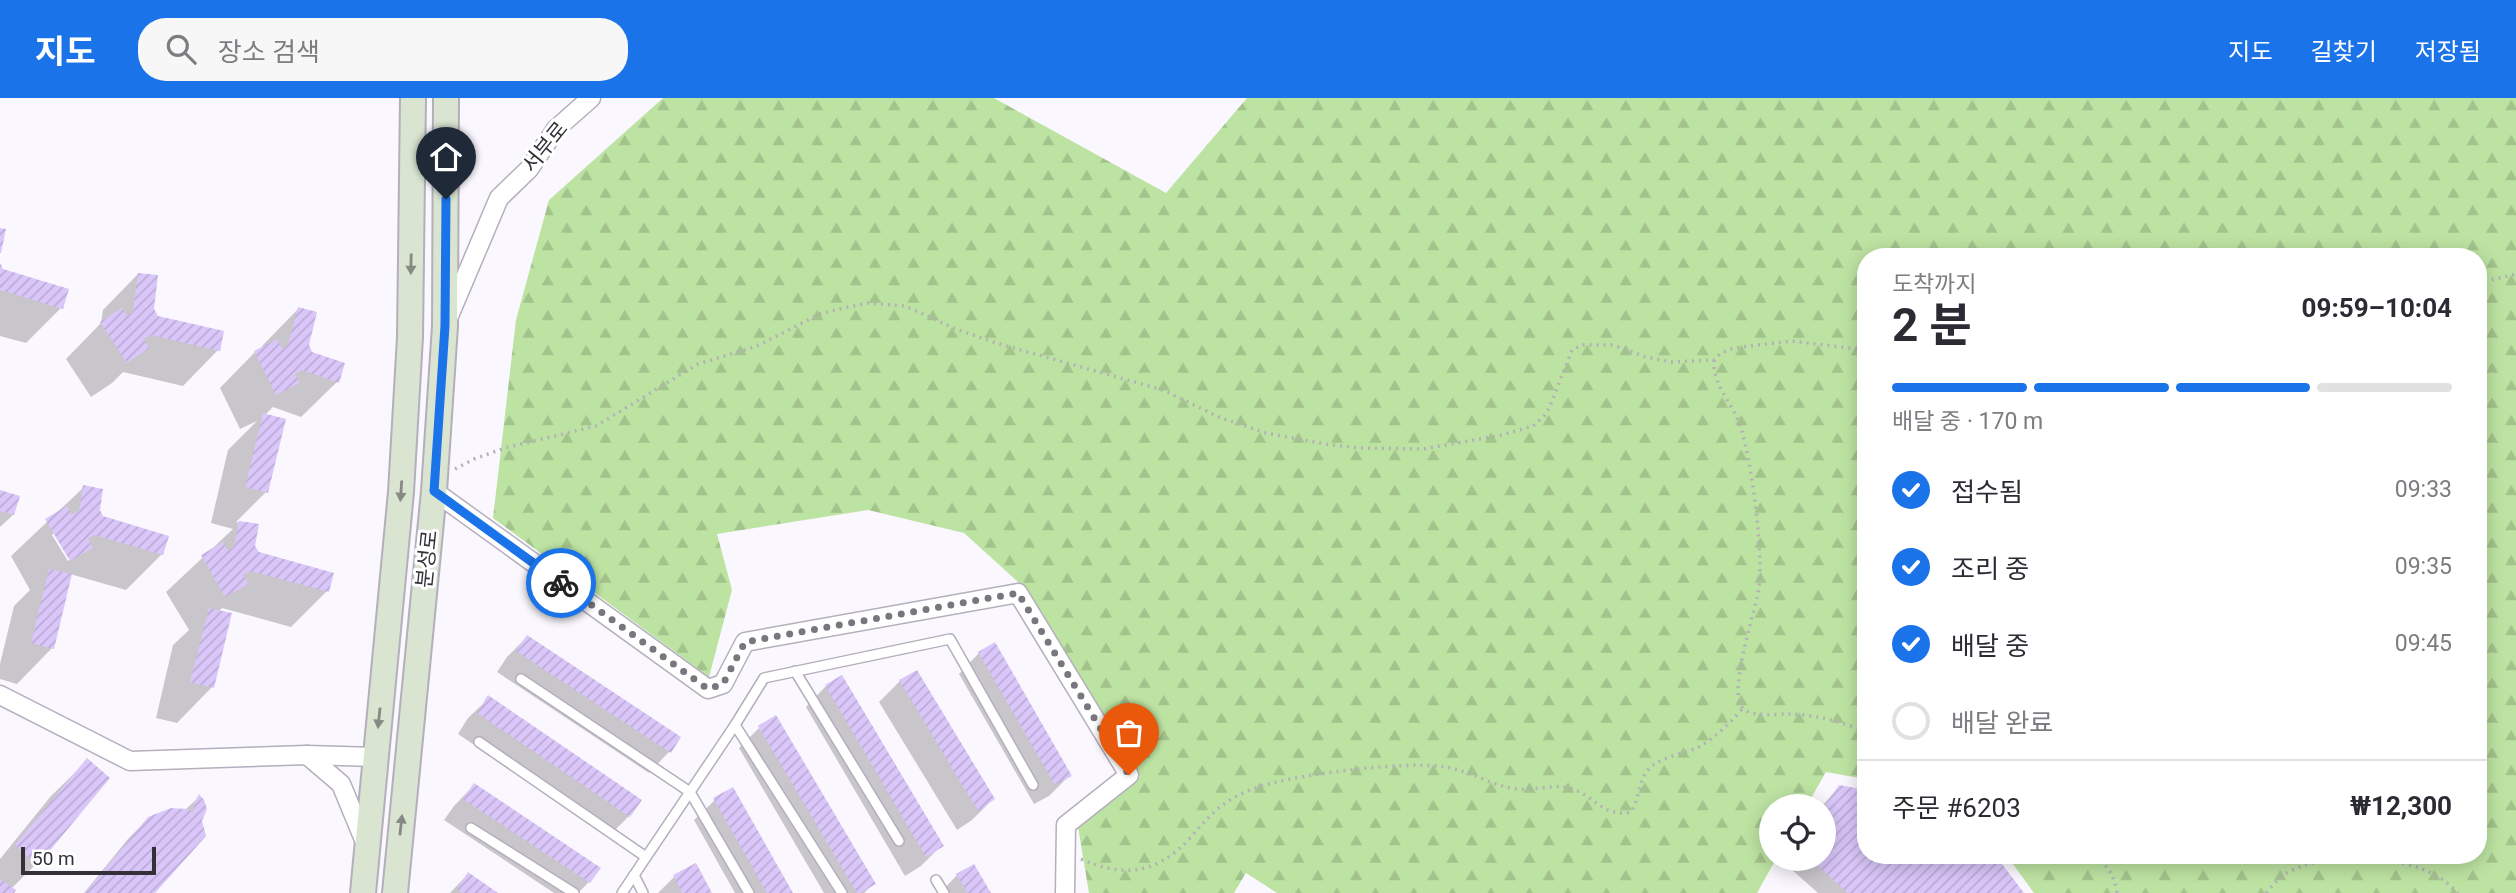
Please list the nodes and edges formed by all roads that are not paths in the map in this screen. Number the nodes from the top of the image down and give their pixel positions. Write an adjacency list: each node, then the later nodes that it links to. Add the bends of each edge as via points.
1 (413, 98): 12 (main road, 분성로, one-way to 12, via 410,350)
2 (446, 98): 4 (main road, 분성로)
3 (591, 98): 4 (street, 서부로, via 556,129 529,169 499,198)
4 (445, 326): 5 (main road, 분성로)
5 (434, 486): 22 (main road, 분성로, one-way to 5); 29 (street, via 708,689 723,684 745,642 1018,593 1129,775 1066,825)
6 (795, 671): 9 (lane, via 764,678); 13 (lane, via 950,639); 16 (lane)
7 (521, 679): 14 (lane)
8 (0, 695): 11 (street, via 130,761)
9 (735, 724): 14 (lane); 27 (lane)
10 (479, 742): 18 (lane)
11 (307, 755): 12 (street); 17 (street, via 341,784)
12 (376, 757): 17 (main road, 분성로)
13 (1033, 785)
14 (690, 792): 18 (lane); 26 (lane)
15 (471, 828): 23 (lane)
16 (899, 841)
17 (368, 847): 21 (main road, 분성로)
18 (646, 857): 19 (lane)
19 (634, 875): 24 (lane); 25 (lane)
20 (936, 880): 28 (lane)
21 (363, 893)
22 (395, 893)
23 (574, 893)
24 (622, 893)
25 (643, 893)
26 (749, 893)
27 (842, 893)
28 (944, 893)
29 (1065, 893)

